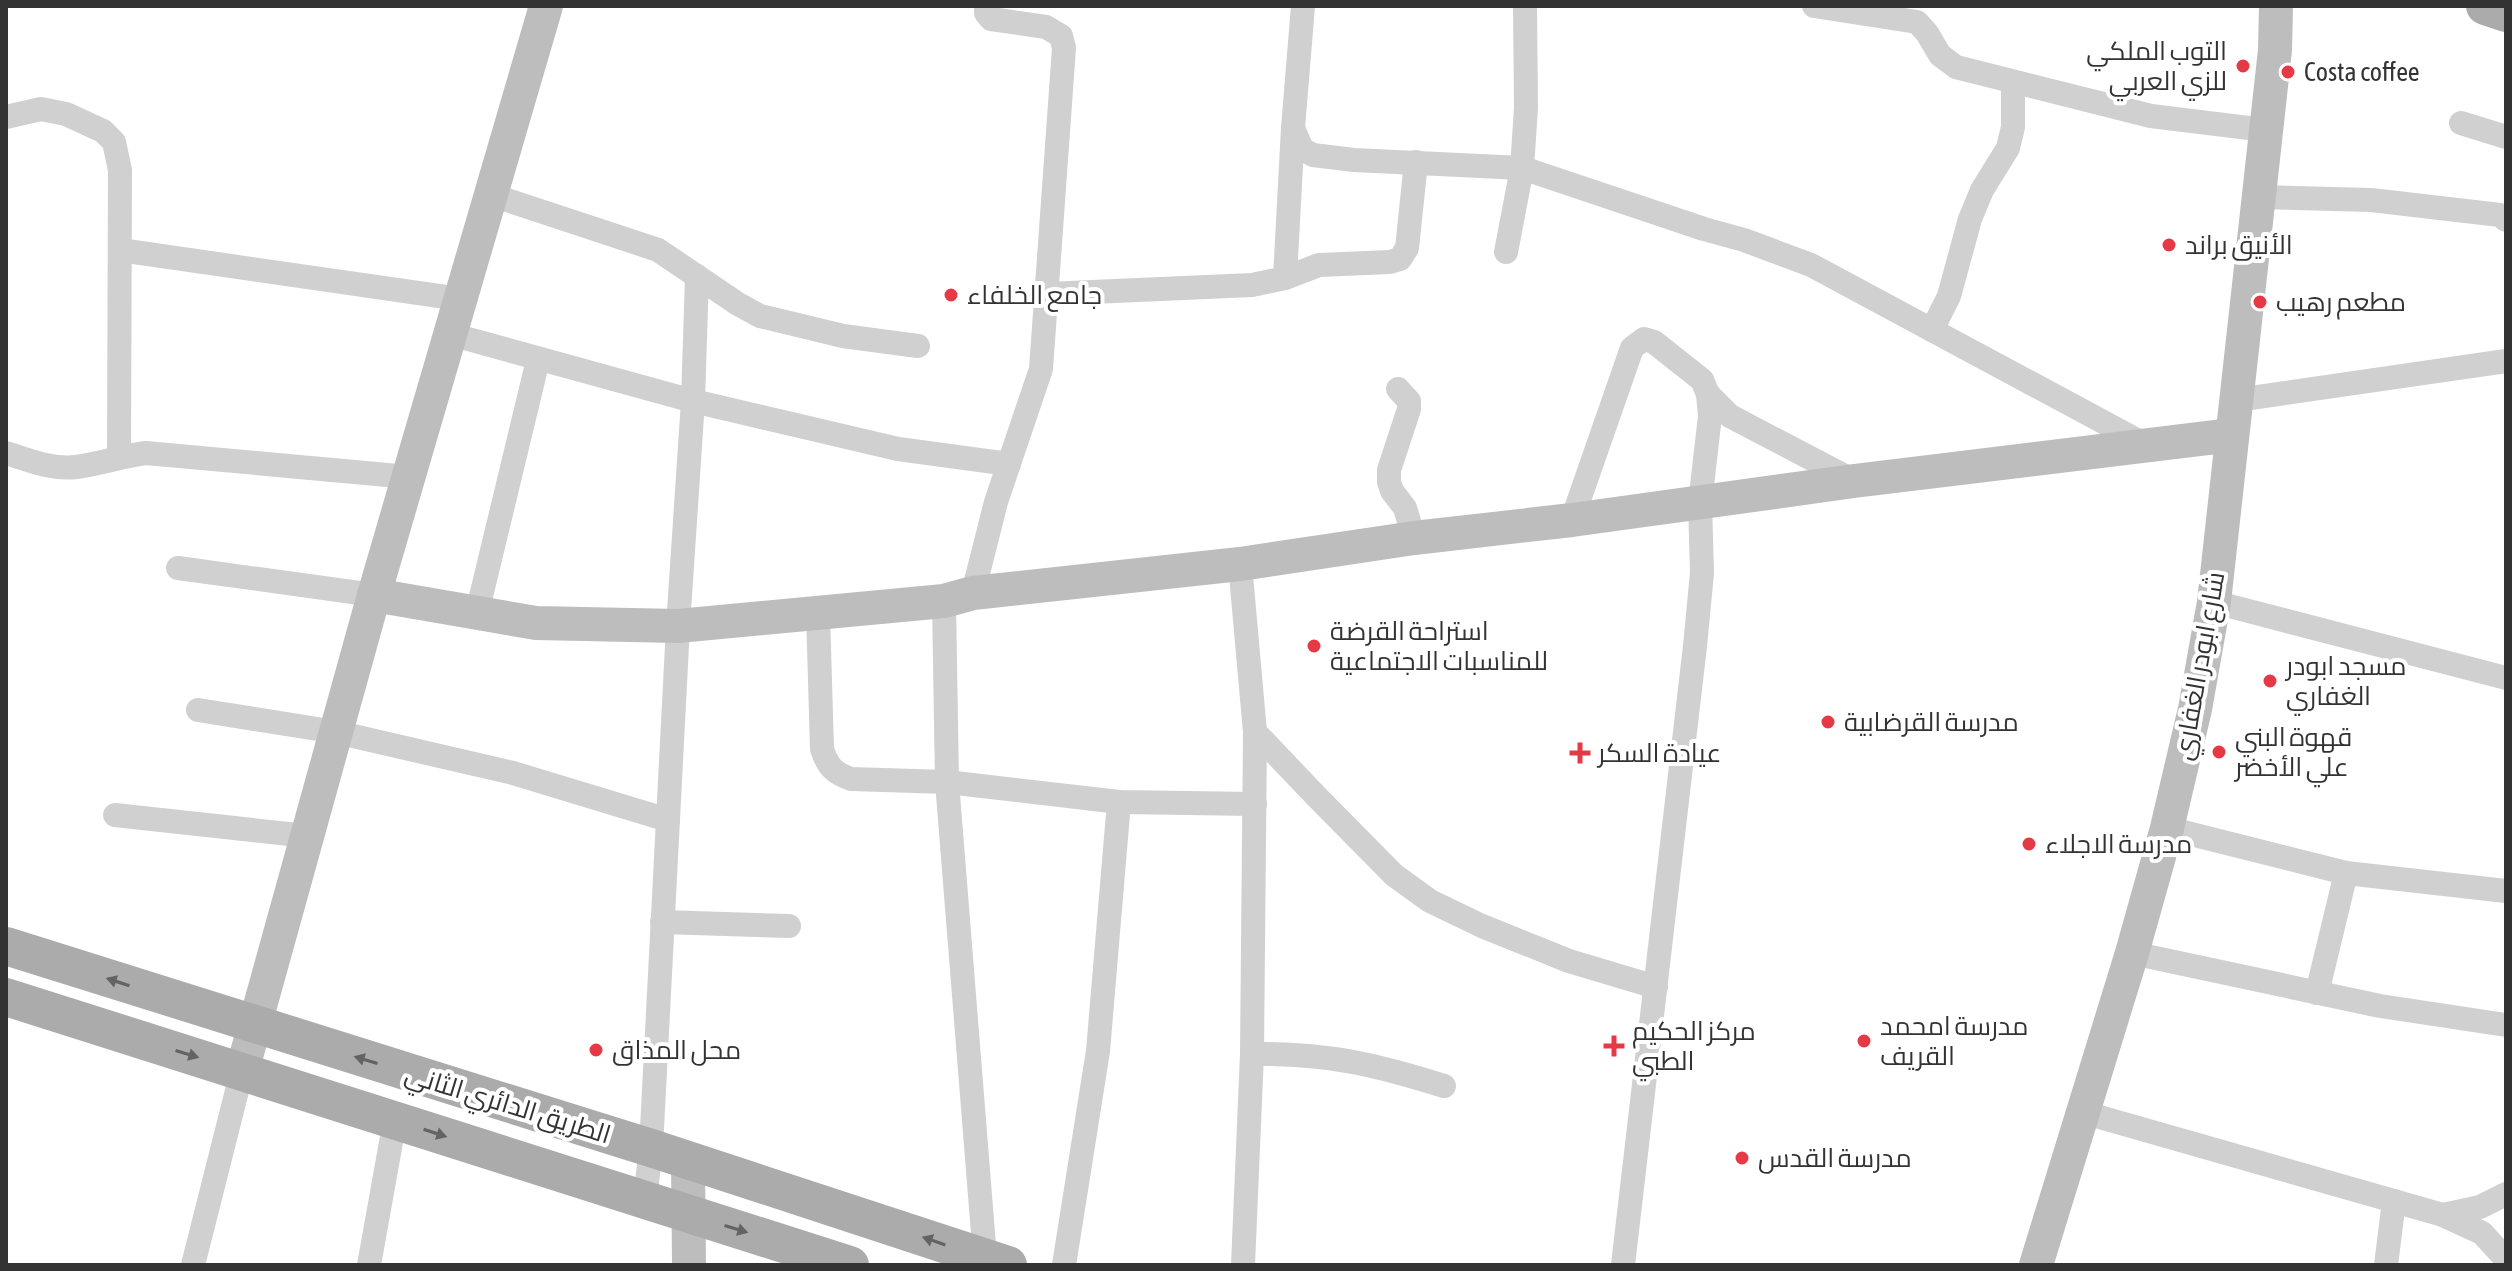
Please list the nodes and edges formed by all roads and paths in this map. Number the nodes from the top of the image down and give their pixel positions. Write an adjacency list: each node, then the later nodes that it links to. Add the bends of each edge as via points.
1 (546, 6): 19 (street)
2 (986, 6): 26 (street, via 991,19 1046,27 1061,36 1064,48)
3 (1303, 6): 14 (street)
4 (1525, 6): 18 (street)
5 (1814, 6): 11 (street, via 1917,22 1940,55 1956,67)
6 (2276, 6): 10 (street, شارع ابودر الغفاري)
7 (2290, 6): 10 (street, شارع ابودر الغفاري)
8 (2485, 6): 9 (main road)
9 (2506, 13)
10 (2275, 50): 15 (street, شارع ابودر الغفاري)
11 (2013, 83): 15 (street, via 2151,116); 28 (street, via 2008,148 1982,190 1949,296)
12 (6, 117): 22 (street, via 41,109 66,114 114,142 120,170)
13 (2461, 123): 16 (street)
14 (1293, 128): 17 (street, via 1302,149 1313,155); 25 (street)
15 (2265, 130): 20 (street, شارع ابودر الغفاري)
16 (2506, 137)
17 (1416, 162): 18 (street); 25 (street, via 1407,248 1400,259 1319,265)
18 (1522, 168): 23 (street); 28 (street, via 1811,265)
19 (492, 195): 24 (street, via 641,243); 27 (street)
20 (2260, 197): 21 (street, via 2371,200 2500,215); 35 (street, شارع ابودر الغفاري)
21 (2506, 220)
22 (120, 250): 27 (street); 40 (street)
23 (1506, 252)
24 (697, 276): 30 (street, via 760,316); 36 (street)
25 (1285, 278): 26 (street, via 1252,285)
26 (1047, 294): 41 (street, via 1040,377)
27 (460, 299): 29 (street)
28 (1932, 330): 38 (street)
29 (450, 334): 31 (street); 42 (street)
30 (918, 346)
31 (538, 360): 36 (street); 52 (street)
32 (2506, 361): 35 (street)
33 (1398, 389): 46 (street, via 1409,409 1389,482 1407,512)
34 (1708, 394): 43 (street, via 1730,416); 44 (street); 45 (street, via 1702,380 1654,342 1644,339 1632,348)
35 (2237, 400): 37 (street, شارع ابودر الغفاري)
36 (693, 401): 41 (street, via 898,449); 54 (street)
37 (2232, 435): 38 (street); 51 (street, شارع ابودر الغفاري)
38 (2146, 445): 43 (street)
39 (6, 453): 40 (street, via 50,466 76,467)
40 (119, 456): 42 (street, via 146,453)
41 (1009, 464): 50 (street, via 986,538)
42 (409, 477): 49 (street)
43 (1854, 481): 44 (street)
44 (1700, 503): 45 (street); 72 (street, via 1697,631)
45 (1572, 520): 46 (street)
46 (1414, 538): 47 (street)
47 (1240, 564): 50 (street); 58 (street)
48 (178, 568): 49 (street)
49 (374, 595): 52 (street); 57 (street)
50 (959, 597): 53 (street); 59 (street)
51 (2214, 602): 55 (street); 64 (street, شارع ابودر الغفاري)
52 (477, 613): 54 (street, via 536,623)
53 (818, 613): 54 (street); 59 (street, via 822,749 827,765 851,779)
54 (678, 626): 63 (street)
55 (2506, 678)
56 (198, 710): 57 (street)
57 (336, 732): 63 (street, via 513,773); 65 (street)
58 (1255, 732): 61 (street); 72 (street, via 1394,875 1430,901 1569,961)
59 (947, 782): 60 (street); 91 (street)
60 (1119, 802): 61 (street); 96 (street, via 1098,1051)
61 (1255, 804): 77 (street)
62 (115, 815): 65 (street)
63 (668, 820): 68 (street)
64 (2167, 828): 66 (street); 71 (street, شارع ابودر الغفاري)
65 (307, 836): 76 (street)
66 (2346, 873): 67 (street); 73 (street)
67 (2506, 891)
68 (662, 922): 69 (street); 82 (street)
69 (789, 926)
70 (6, 946): 76 (main road, الطريق الدائري الثاني, one-way to 70)
71 (2132, 953): 73 (street); 80 (street, شارع ابودر الغفاري)
72 (1656, 987): 98 (street)
73 (2317, 993): 75 (street)
74 (6, 997): 78 (main road, الطريق الدائري الثاني, one-way to 78)
75 (2506, 1025)
76 (255, 1026): 78 (street); 82 (main road, الطريق الدائري الثاني, one-way to 76)
77 (1252, 1054): 79 (street, via 1344,1059); 97 (street)
78 (242, 1071): 81 (main road, الطريق الدائري الثاني); 92 (street)
79 (1444, 1086)
80 (2082, 1112): 86 (street); 99 (street, شارع ابودر الغفاري)
81 (395, 1120): 85 (main road, الطريق الدائري الثاني, one-way to 85); 93 (street)
82 (651, 1148): 83 (main road, الطريق الدائري الثاني); 85 (street)
83 (688, 1160): 87 (street); 91 (main road, الطريق الدائري الثاني, one-way to 83)
84 (2506, 1194): 88 (street, via 2480,1207)
85 (645, 1199): 87 (main road, الطريق الدائري الثاني)
86 (2394, 1201): 88 (street); 100 (street)
87 (686, 1214): 89 (main road, الطريق الدائري الثاني, one-way to 89); 94 (street)
88 (2443, 1215): 90 (street, via 2482,1233)
89 (810, 1259): 95 (main road, الطريق الدائري الثاني)
90 (2506, 1259)
91 (997, 1261)
92 (193, 1265)
93 (369, 1265)
94 (689, 1265)
95 (850, 1265)
96 (1064, 1265)
97 (1243, 1265)
98 (1623, 1265)
99 (2036, 1265)
100 (2386, 1265)

